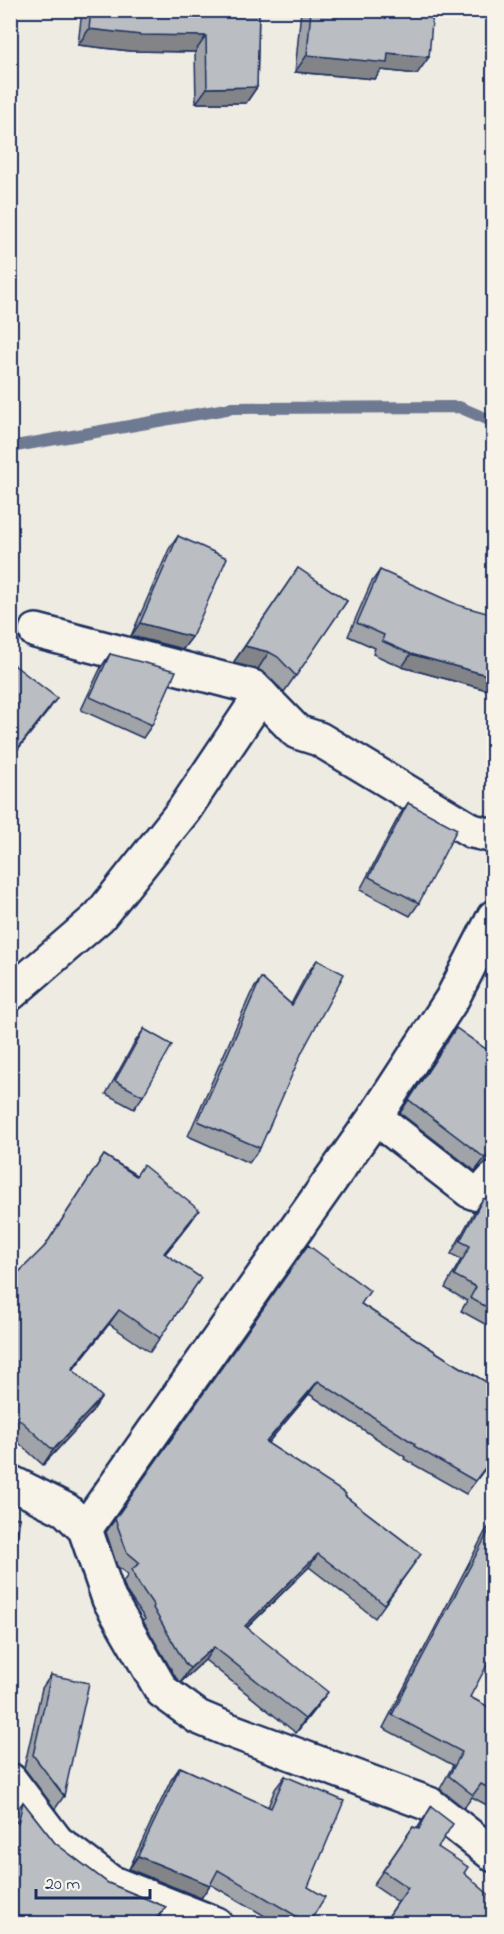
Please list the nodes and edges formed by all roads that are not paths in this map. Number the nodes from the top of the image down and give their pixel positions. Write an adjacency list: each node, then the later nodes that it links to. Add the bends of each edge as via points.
1 (36, 631): 2 (street, via 254,687)
2 (261, 695): 3 (street, via 297,732 319,739 472,831); 5 (street, via 184,810 99,917)
3 (494, 836)
4 (494, 917): 6 (street, via 452,999)
5 (10, 994)
6 (375, 1117): 7 (street, via 470,1191 478,1194); 9 (street)
7 (494, 1179)
8 (10, 1482): 9 (street, via 66,1510)
9 (85, 1529): 11 (street, via 109,1599 162,1691 198,1717 229,1731 429,1804)
10 (10, 1780): 12 (street, via 57,1842 110,1882)
11 (494, 1855)
12 (216, 1923)

